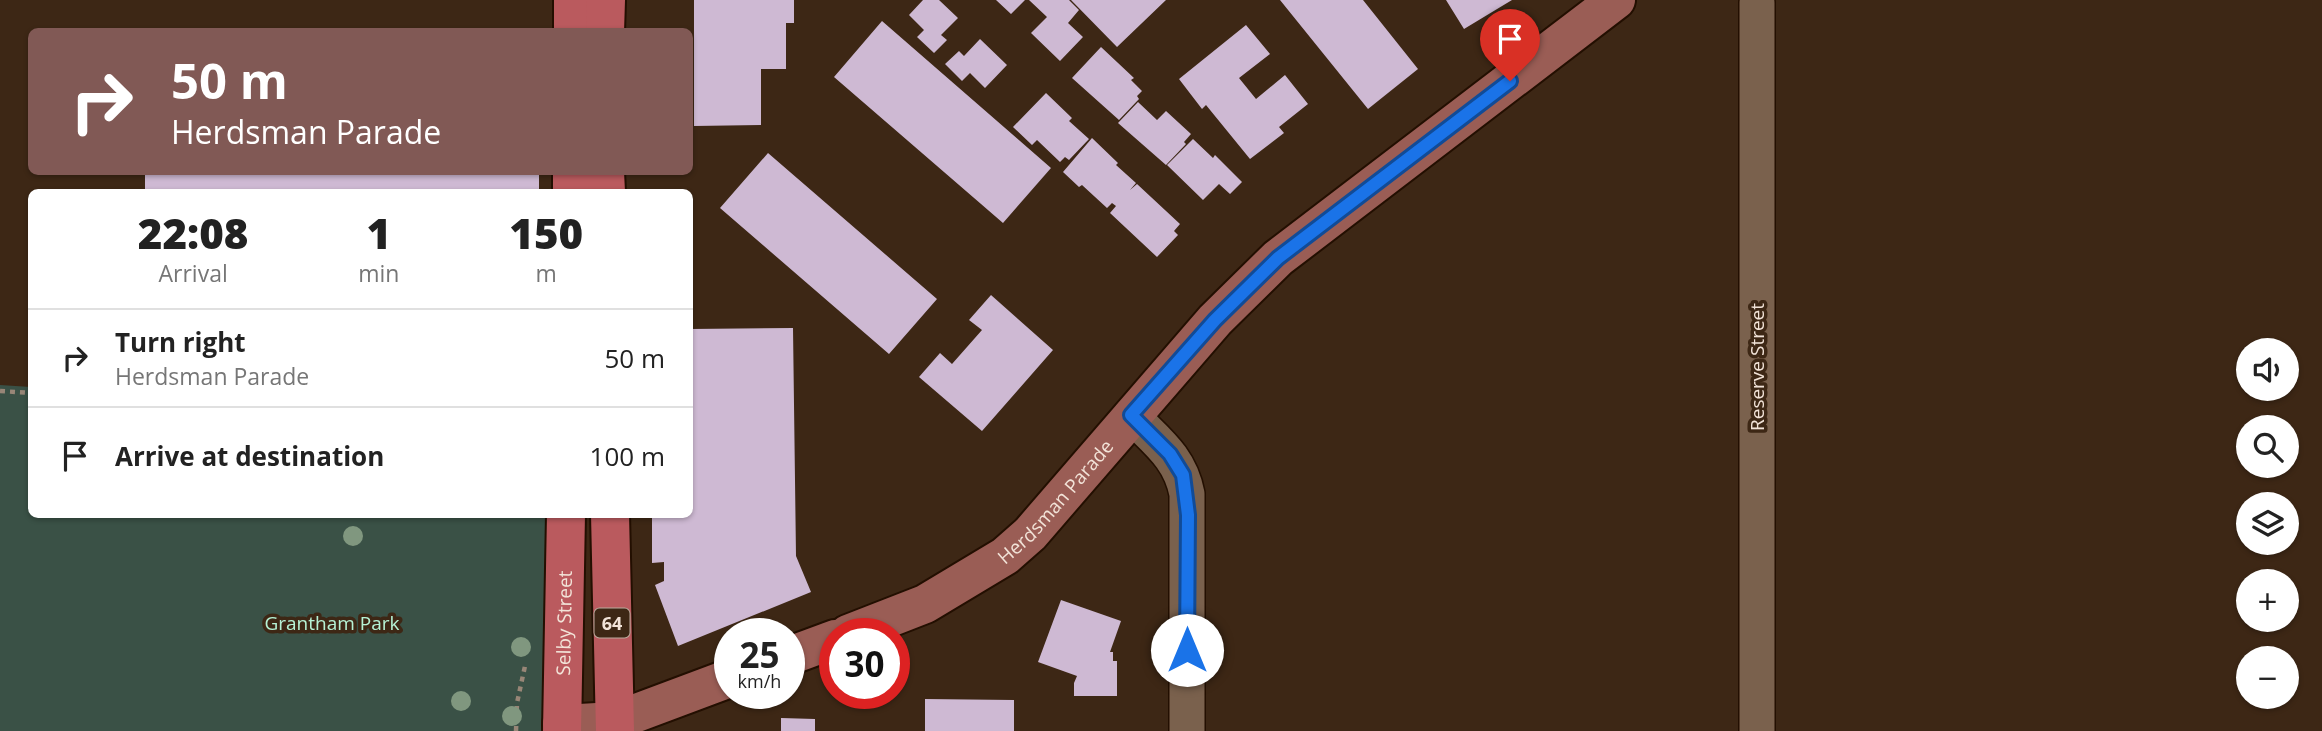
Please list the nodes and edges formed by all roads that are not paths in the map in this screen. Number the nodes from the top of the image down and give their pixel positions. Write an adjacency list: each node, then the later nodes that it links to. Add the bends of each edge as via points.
1 (573, 0): 5 (main road)
2 (606, 0): 6 (main road)
3 (1616, 0): 7 (main road, Herdsman Parade, via 1278,258 1215,320)
4 (1757, 3): 15 (street, Reserve Street)
5 (573, 28)
6 (605, 28)
7 (1131, 415): 10 (main road, Herdsman Parade, via 1030,534 1005,556 925,604); 14 (street, via 1170,454 1183,475 1187,494)
8 (566, 518): 13 (main road, Selby Street)
9 (610, 518): 12 (main road, 64)
10 (889, 618)
11 (714, 685): 12 (main road)
12 (615, 726): 13 (main road)
13 (562, 727)
14 (1187, 731)
15 (1757, 731)

